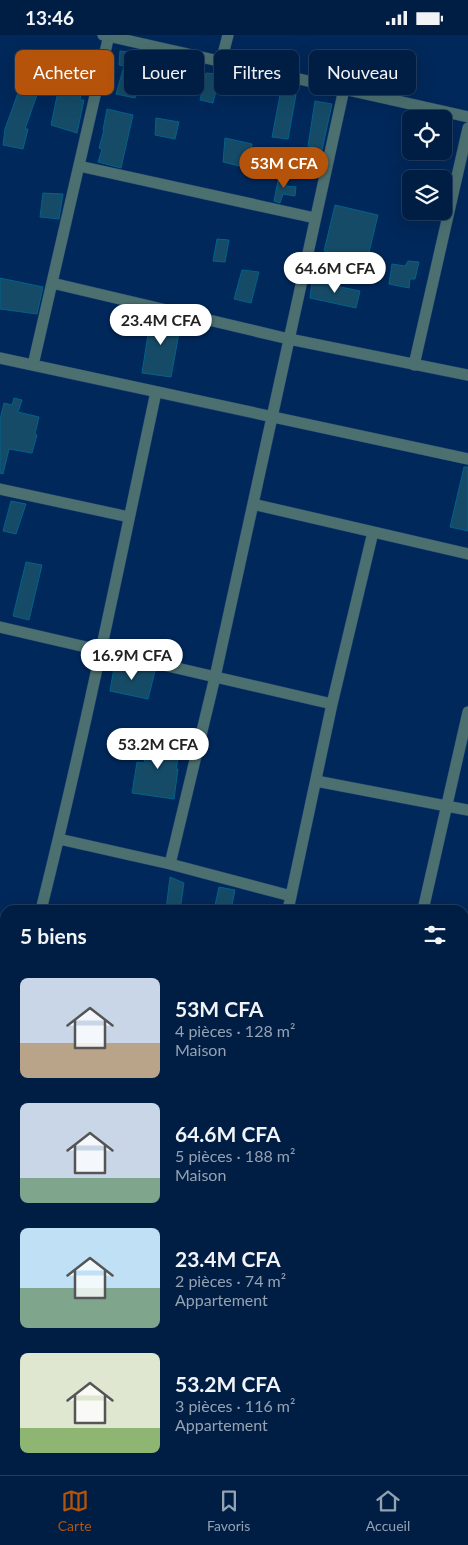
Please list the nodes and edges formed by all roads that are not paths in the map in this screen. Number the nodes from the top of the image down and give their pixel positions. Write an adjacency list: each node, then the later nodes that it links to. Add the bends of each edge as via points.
1 (107, 35): 4 (street); 9 (street)
2 (228, 35): 3 (street)
3 (224, 50)
4 (214, 60)
5 (343, 95): 10 (street)
6 (371, 95): 7 (street)
7 (468, 117)
8 (468, 128): 15 (street)
9 (79, 166): 10 (street); 11 (street)
10 (315, 218): 12 (street)
11 (52, 283): 12 (street); 14 (street)
12 (289, 339): 15 (street); 18 (street)
13 (0, 358): 14 (street)
14 (33, 365): 17 (street)
15 (414, 365): 16 (street)
16 (468, 375)
17 (156, 392): 18 (street); 22 (street)
18 (272, 417): 19 (street); 21 (street)
19 (468, 459)
20 (0, 489): 22 (street)
21 (253, 504): 23 (street); 27 (street)
22 (130, 517): 26 (street)
23 (373, 532): 24 (street); 28 (street)
24 (468, 554)
25 (0, 627): 26 (street)
26 (101, 650): 27 (street); 33 (street)
27 (215, 677): 28 (street); 34 (street)
28 (332, 704): 30 (street)
29 (468, 712): 31 (street)
30 (316, 781): 31 (street); 35 (street)
31 (446, 806): 32 (street); 38 (street)
32 (468, 810)
33 (59, 839): 34 (street); 36 (street)
34 (170, 864): 35 (street)
35 (290, 896): 37 (street)
36 (42, 905)
37 (289, 905)
38 (425, 905)

